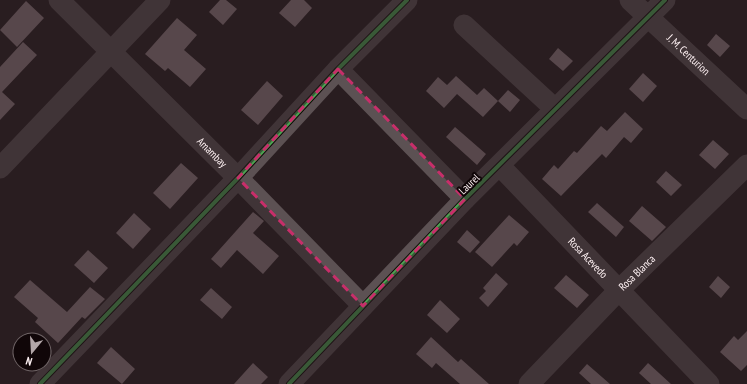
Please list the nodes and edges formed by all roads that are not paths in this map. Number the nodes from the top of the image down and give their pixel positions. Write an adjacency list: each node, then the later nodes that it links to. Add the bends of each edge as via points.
1 (59, 0): 8 (street, Amambay)
2 (160, 0): 8 (street)
3 (407, 0): 9 (street)
4 (630, 0): 6 (street, J. M. Centurion)
5 (665, 0): 6 (street, Laurel)
6 (648, 18): 10 (street, Laurel); 11 (street, J. M. Centurion)
7 (464, 25): 10 (street)
8 (112, 52): 14 (street); 15 (street, Amambay)
9 (338, 69): 15 (street); 16 (street)
10 (554, 109): 13 (street, Laurel)
11 (747, 109)
12 (747, 165): 17 (street, Rosa Blanca)
13 (500, 166): 16 (street, Laurel); 17 (street, Rosa Acevedo)
14 (0, 168)
15 (238, 178): 18 (street, Amambay); 19 (street)
16 (465, 199): 18 (street, Laurel)
17 (618, 291): 21 (street, Rosa Blanca); 22 (street, Rosa Acevedo)
18 (363, 306): 20 (street, Laurel)
19 (40, 384)
20 (289, 384)
21 (529, 384)
22 (709, 384)

